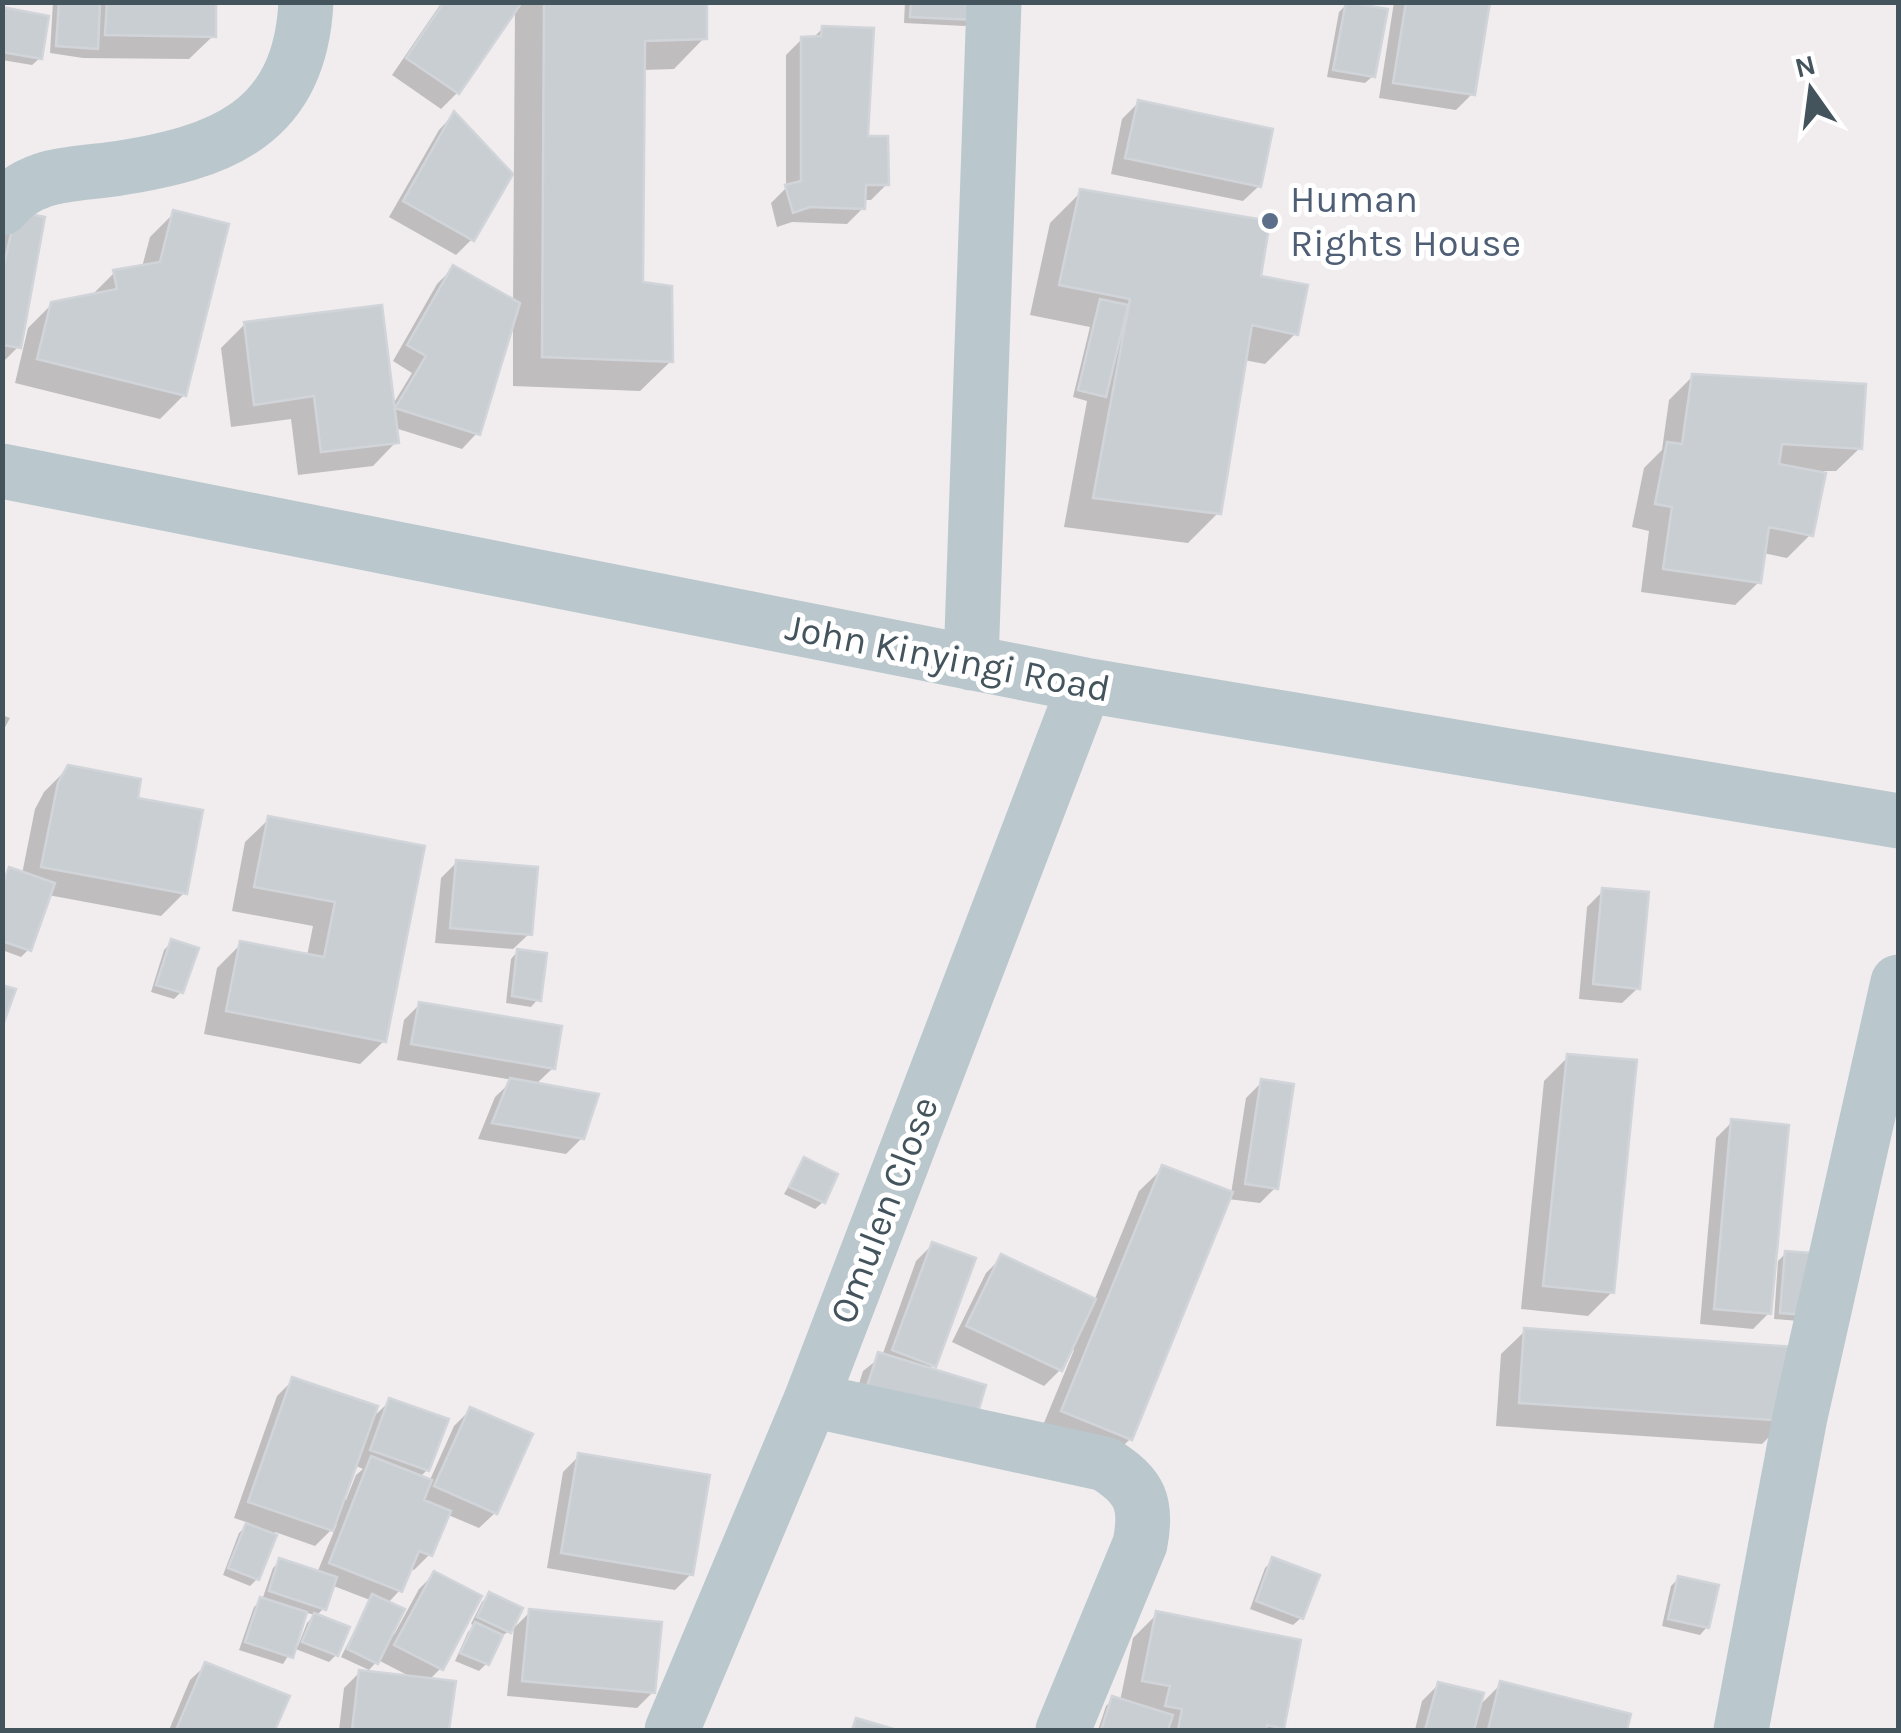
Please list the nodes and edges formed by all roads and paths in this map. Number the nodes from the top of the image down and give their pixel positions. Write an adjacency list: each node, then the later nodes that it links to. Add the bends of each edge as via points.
1 (306, 2): 3 (street, via 290,82 251,126 188,155 49,176 20,188)
2 (994, 2): 5 (street)
3 (2, 208)
4 (2, 471): 5 (street, John Kinyingi Road)
5 (971, 663): 6 (street, John Kinyingi Road)
6 (1085, 685): 7 (street, John Kinyingi Road); 9 (street, Omulen Close)
7 (1898, 821)
8 (1898, 982): 12 (street, via 1800,1417)
9 (811, 1400): 10 (street, Omulen Close); 11 (street, via 1105,1464 1129,1479 1145,1520 1140,1544)
10 (672, 1730)
11 (1063, 1730)
12 (1741, 1730)

